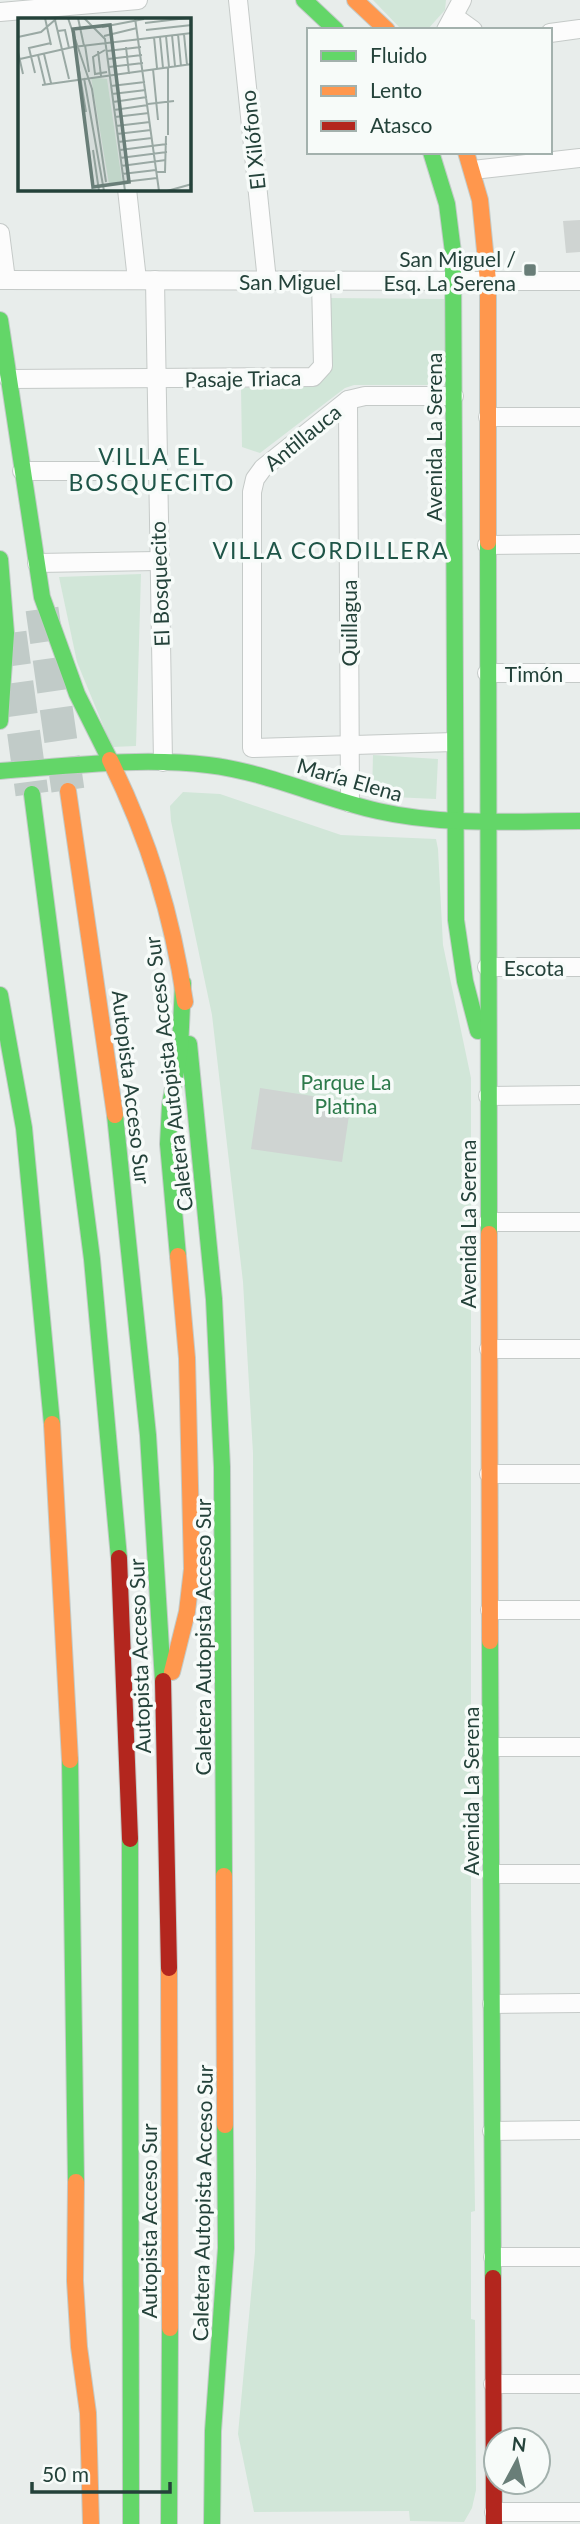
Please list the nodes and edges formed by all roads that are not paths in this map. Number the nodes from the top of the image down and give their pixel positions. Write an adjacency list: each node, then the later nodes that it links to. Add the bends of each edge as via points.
1 (138, 0): 5 (street)
2 (238, 0): 21 (street, El Xilófono)
3 (304, 0): 8 (main road)
4 (355, 0): 9 (main road)
5 (108, 7): 6 (street)
6 (0, 12)
7 (454, 16): 10 (street)
8 (334, 28)
9 (385, 28)
10 (470, 28)
11 (580, 29): 12 (street)
12 (552, 33)
13 (431, 154): 23 (main road, Avenida La Serena, via 447,204)
14 (467, 154): 16 (main road, Avenida La Serena)
15 (580, 158): 16 (street)
16 (473, 170): 24 (main road, Avenida La Serena, via 484,221)
17 (127, 191): 20 (street, El Bosquecito)
18 (0, 233): 19 (street)
19 (3, 280): 20 (street, San Miguel)
20 (146, 280): 21 (street, San Miguel); 28 (street, El Bosquecito)
21 (267, 281): 22 (street, San Miguel)
22 (321, 281): 23 (street, San Miguel); 28 (street, Pasaje Triaca, via 323,361 318,374 307,378)
23 (454, 281): 24 (street, San Miguel); 29 (main road, Avenida La Serena)
24 (488, 281): 25 (street, San Miguel); 31 (main road, Avenida La Serena)
25 (580, 281)
26 (0, 320): 27 (main road)
27 (9, 379): 28 (street); 33 (main road)
28 (156, 379): 34 (street, El Bosquecito)
29 (454, 396): 30 (street, Antillauca); 44 (main road, Avenida La Serena)
30 (348, 400): 45 (street, Quillagua); 45 (street, Antillauca, via 263,468 253,486 252,748)
31 (488, 417): 32 (street); 36 (main road, Avenida La Serena)
32 (580, 417)
33 (22, 471): 34 (street); 39 (main road)
34 (156, 471): 38 (street, El Bosquecito)
35 (580, 544): 36 (street)
36 (487, 545): 41 (main road, Avenida La Serena)
37 (0, 559): 40 (main road)
38 (157, 561): 39 (street); 46 (street, El Bosquecito, via 161,577)
39 (37, 563): 47 (main road, via 42,597 62,656)
40 (3, 655): 43 (main road)
41 (487, 673): 42 (street, Timón); 53 (main road, Avenida La Serena)
42 (580, 673)
43 (0, 720)
44 (454, 742): 45 (street); 52 (main road, Avenida La Serena)
45 (348, 747): 51 (street, Quillagua)
46 (163, 762): 47 (main road, María Elena); 51 (main road, María Elena, via 252,773)
47 (111, 764): 48 (main road, María Elena); 57 (main road, Caletera Autopista Acceso Sur, via 154,860)
48 (0, 771)
49 (68, 791): 70 (main road, Autopista Acceso Sur, via 121,1165 150,1462)
50 (33, 794): 89 (main road, Autopista Acceso Sur, via 95,1282 122,1606 131,1892)
51 (350, 803): 52 (main road, María Elena, via 407,817)
52 (454, 821): 53 (main road, María Elena); 59 (main road, Avenida La Serena, via 459,948)
53 (487, 821): 54 (main road, María Elena); 55 (main road, Avenida La Serena)
54 (580, 821)
55 (487, 967): 56 (street, Escota); 59 (main road, Avenida La Serena)
56 (580, 967)
57 (183, 983): 70 (main road, via 180,1049 167,1129 188,1370 192,1569); 85 (main road, Caletera Autopista Acceso Sur, via 214,1299 222,1480 226,2248)
58 (0, 995): 83 (main road, via 9,1029 29,1182 63,1570 73,1807 75,2281 88,2413)
59 (488, 1058): 60 (main road, Avenida La Serena)
60 (488, 1096): 61 (street); 62 (main road, Avenida La Serena)
61 (580, 1096)
62 (488, 1222): 63 (street); 64 (main road, Avenida La Serena)
63 (580, 1222)
64 (489, 1349): 65 (street); 66 (main road, Avenida La Serena)
65 (580, 1349)
66 (489, 1474): 67 (street); 68 (main road, Avenida La Serena)
67 (580, 1474)
68 (490, 1610): 69 (street); 71 (main road, Avenida La Serena)
69 (580, 1610)
70 (164, 1730): 90 (main road, Autopista Acceso Sur)
71 (490, 1747): 72 (street); 73 (main road, Avenida La Serena)
72 (580, 1747)
73 (491, 1874): 74 (street); 76 (main road, Avenida La Serena)
74 (580, 1874)
75 (580, 2003): 76 (street)
76 (492, 2004): 78 (main road, Avenida La Serena)
77 (580, 2130): 78 (street)
78 (492, 2131): 79 (main road, Avenida La Serena)
79 (493, 2257): 80 (street); 81 (main road, Avenida La Serena)
80 (580, 2257)
81 (493, 2384): 82 (street); 86 (main road, Avenida La Serena)
82 (580, 2384)
83 (90, 2506): 87 (main road); 88 (main road)
84 (580, 2512): 86 (street)
85 (212, 2516): 91 (main road)
86 (494, 2518)
87 (78, 2524)
88 (90, 2524)
89 (131, 2524)
90 (169, 2524)
91 (228, 2524)

